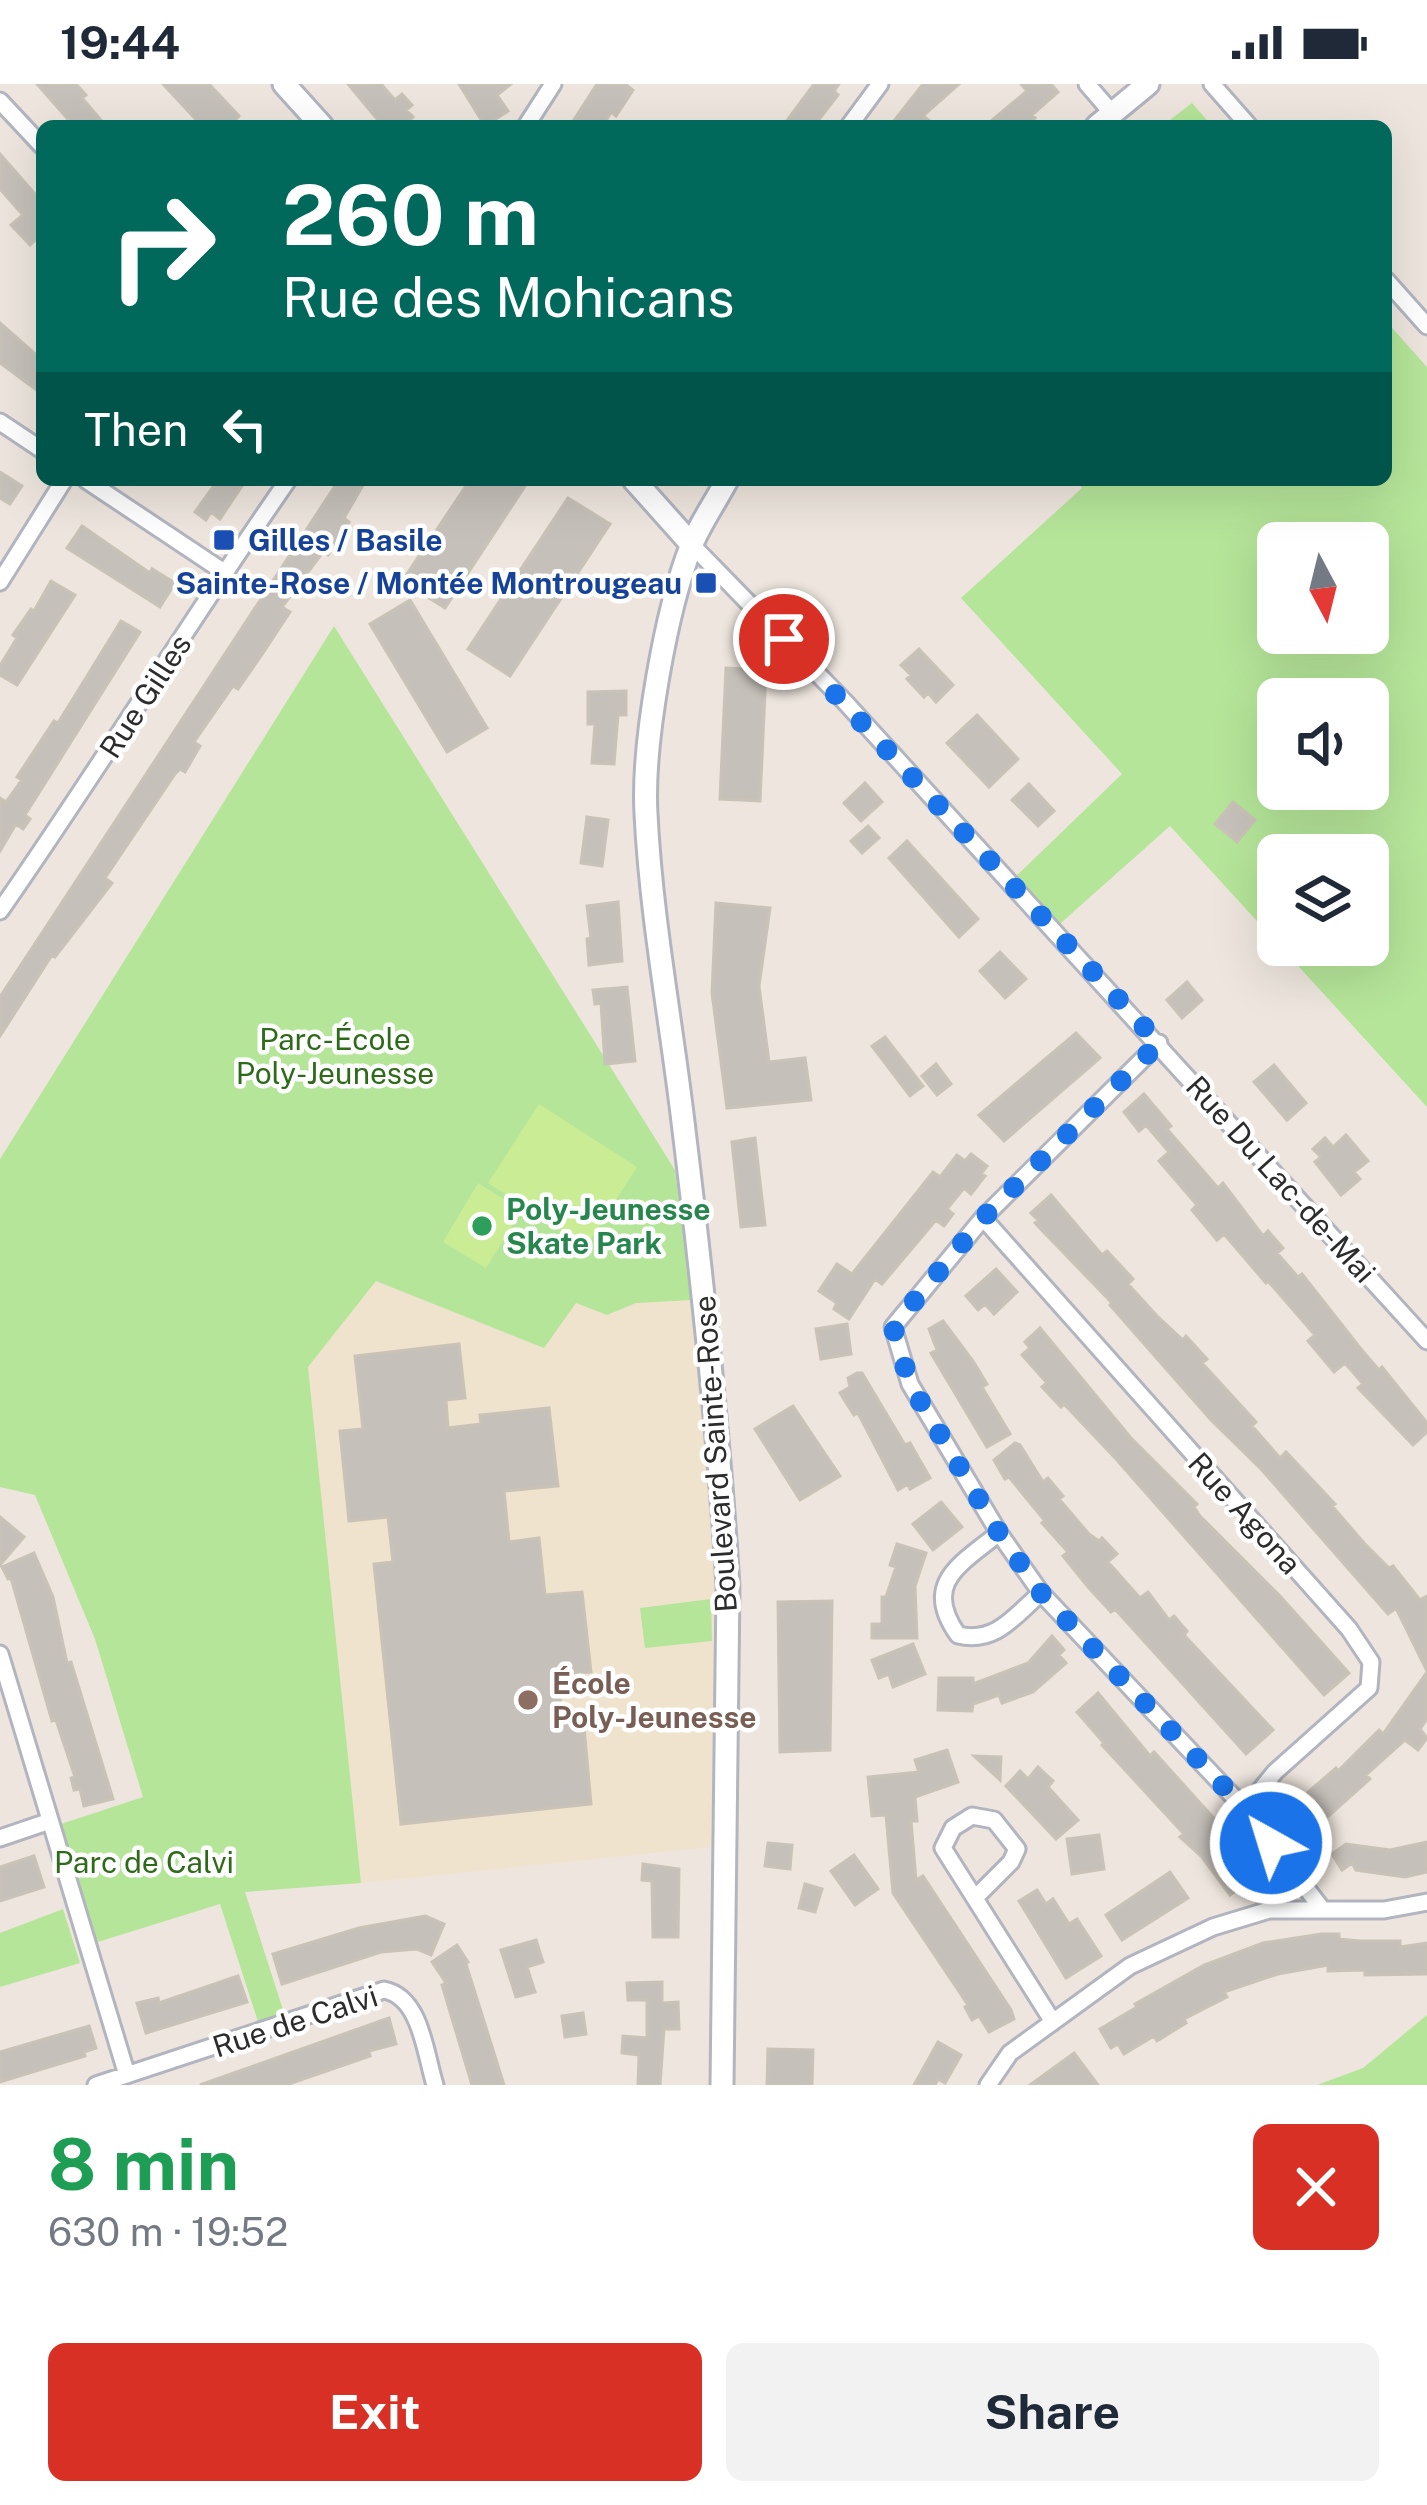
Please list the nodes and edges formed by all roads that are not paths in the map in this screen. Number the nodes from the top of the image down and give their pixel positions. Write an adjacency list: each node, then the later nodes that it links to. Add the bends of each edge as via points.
1 (284, 84): 9 (street)
2 (880, 84): 11 (street)
3 (1088, 84): 8 (street)
4 (1148, 84): 8 (street)
5 (1212, 84): 12 (street)
6 (545, 88): 10 (street)
7 (0, 101): 13 (street)
8 (1105, 119)
9 (317, 120)
10 (529, 120)
11 (853, 120)
12 (1244, 120)
13 (36, 140)
14 (1392, 287): 15 (street)
15 (1427, 326)
16 (0, 422): 17 (street)
17 (36, 446)
18 (60, 486): 25 (street)
19 (95, 486): 24 (street)
20 (284, 486): 24 (street, Rue Gilles)
21 (639, 486): 23 (street)
22 (724, 486): 23 (street, Boulevard Sainte-Rose)
23 (692, 544): 27 (street, Rue Du Lac-de-Mai); 43 (street, Boulevard Sainte-Rose, via 656,690 645,809 725,1531)
24 (224, 572): 26 (street, Rue Gilles)
25 (0, 582)
26 (0, 910)
27 (1159, 1043): 28 (street); 29 (street, Rue Du Lac-de-Mai)
28 (983, 1218): 30 (street, via 893,1327 910,1384); 33 (street, Rue Agona, via 1371,1662 1369,1688)
29 (1427, 1341)
30 (999, 1533): 31 (street); 31 (street, via 947,1576 948,1622 977,1640)
31 (1041, 1593): 33 (street)
32 (0, 1654): 34 (street)
33 (1245, 1809): 38 (street)
34 (50, 1821): 35 (street); 40 (street)
35 (0, 1838)
36 (975, 1898): 36 (street, via 1017,1849 994,1820 972,1816 953,1828 943,1848); 39 (street)
37 (1427, 1902): 38 (street)
38 (1323, 1910): 39 (street, via 1269,1910 1213,1927 1130,1966)
39 (1053, 2022): 44 (street, via 1010,2053)
40 (127, 2075): 41 (street, Rue de Calvi); 42 (street, Rue de Calvi, via 384,1990 410,2005)
41 (96, 2085)
42 (434, 2085)
43 (722, 2085)
44 (988, 2085)

